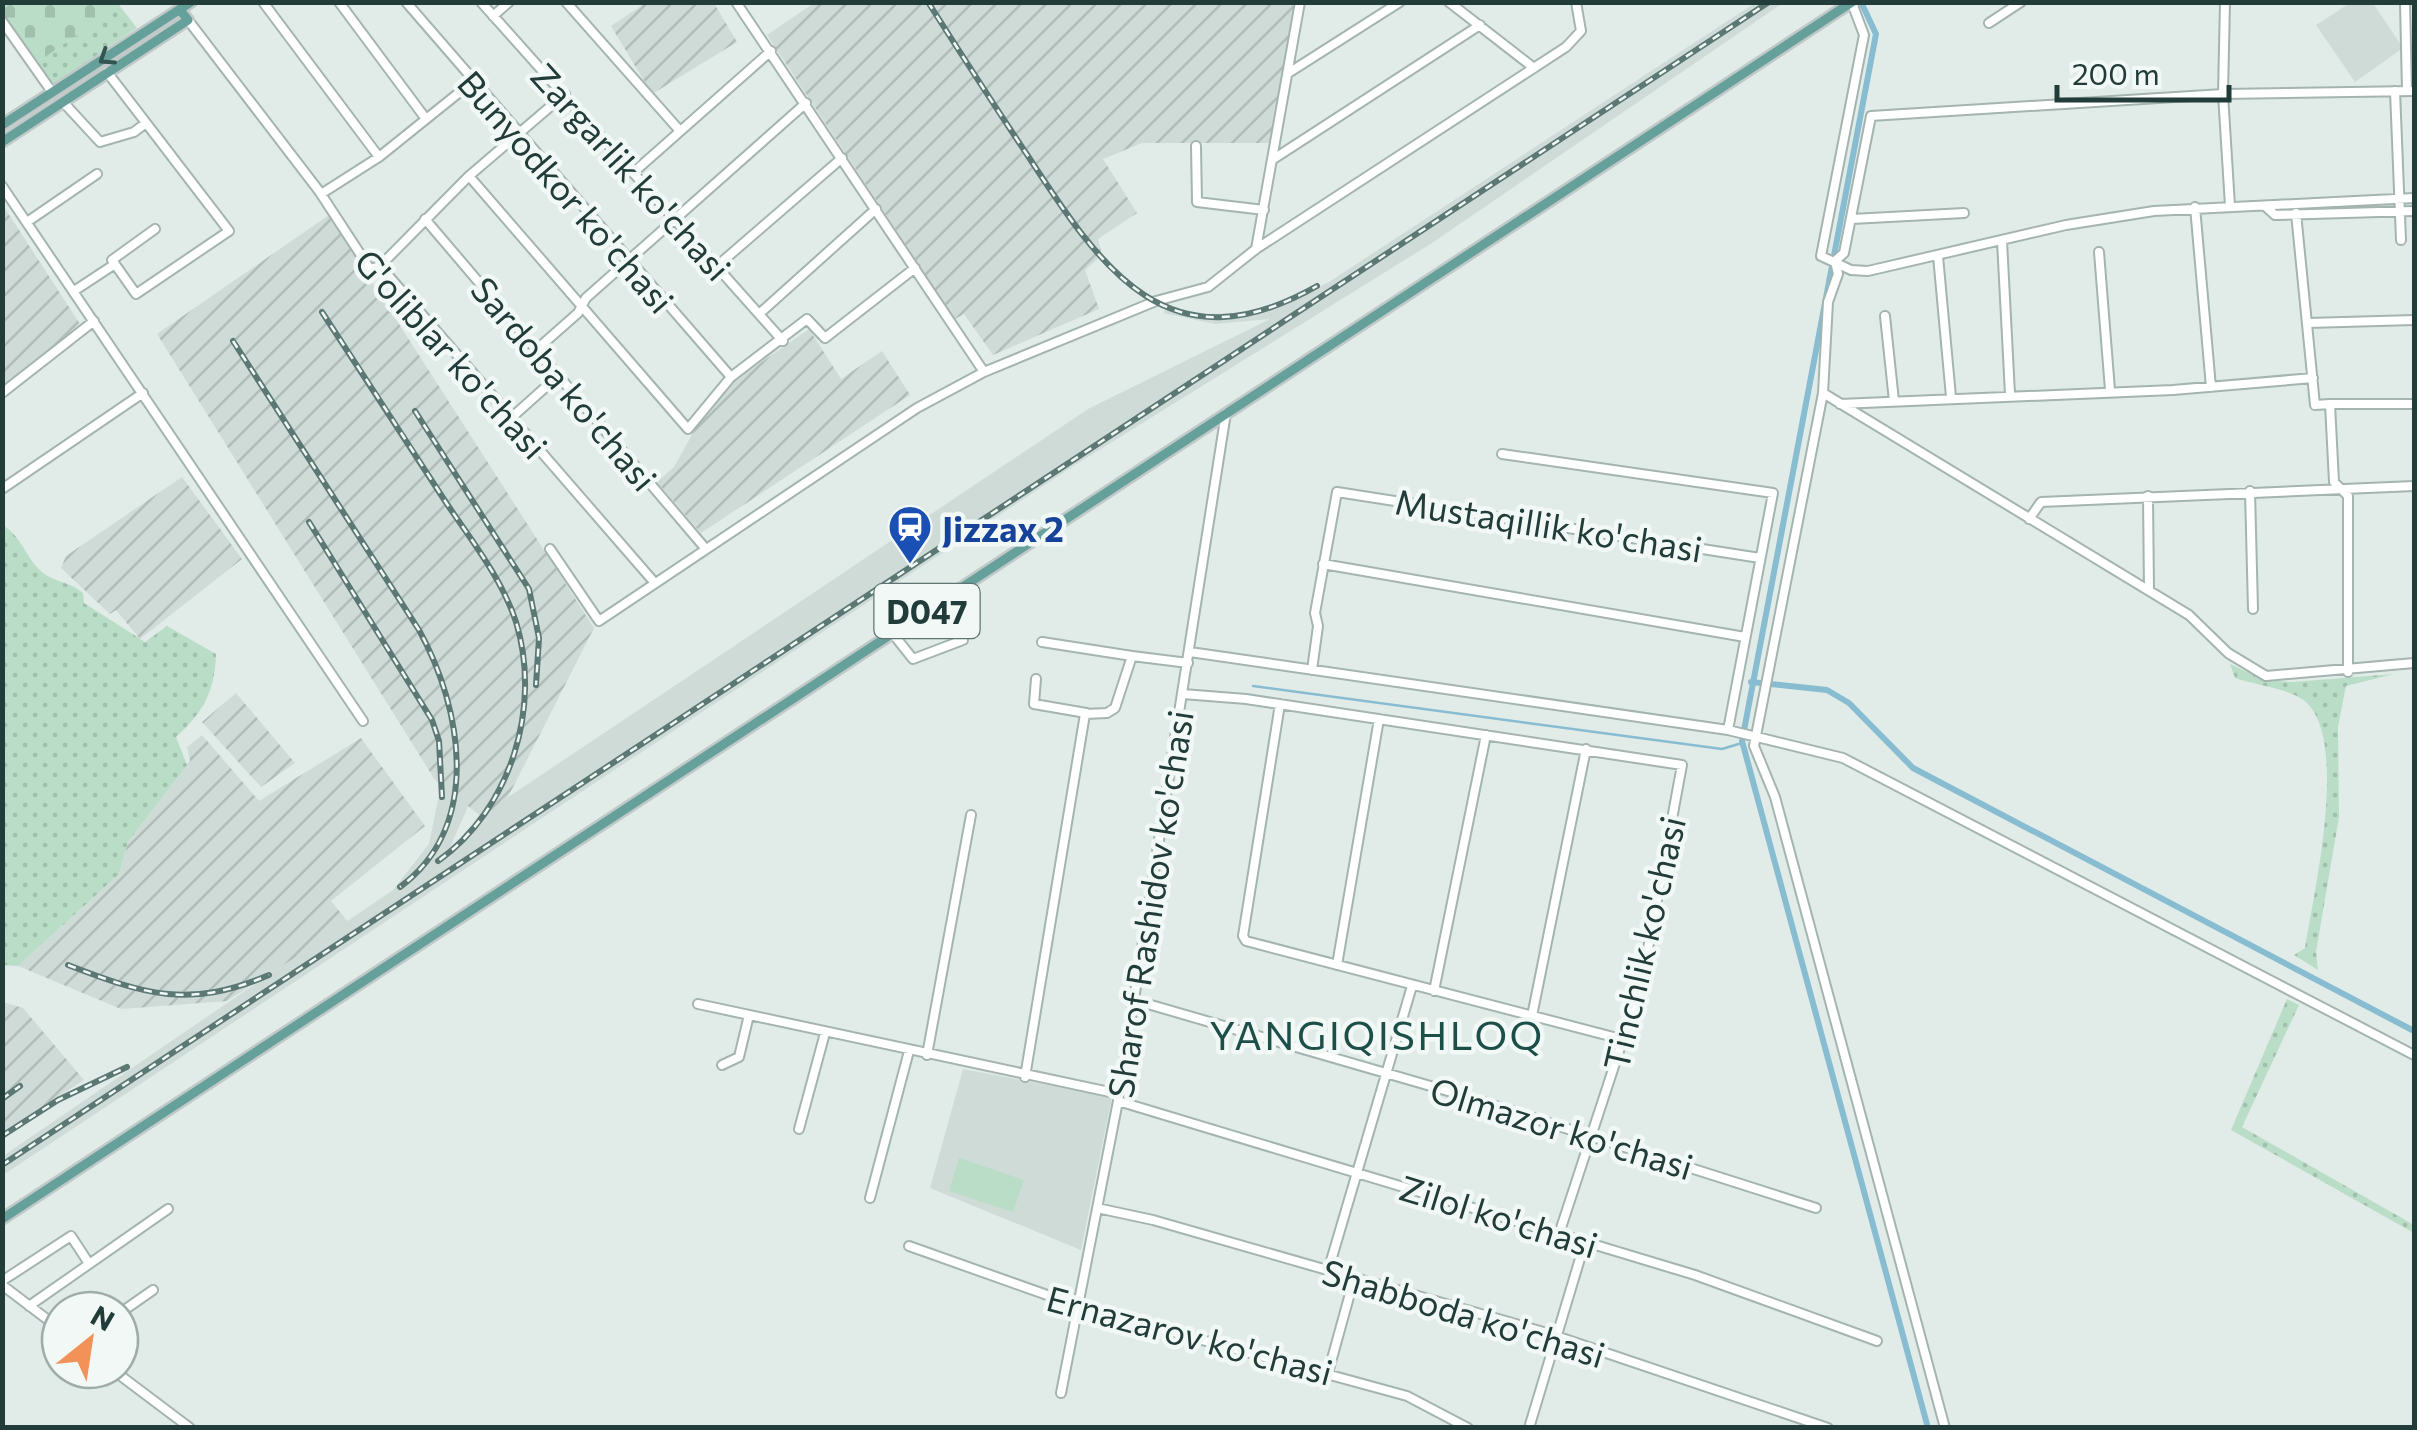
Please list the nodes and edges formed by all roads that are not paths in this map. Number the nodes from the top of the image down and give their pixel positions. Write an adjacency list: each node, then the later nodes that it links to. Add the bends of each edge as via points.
1 (192, 2): 17 (main road)
2 (263, 2): 45 (street)
3 (339, 2): 38 (street)
4 (406, 2): 28 (street, Bunyodkor ko'chasi)
5 (481, 2): 18 (street, Zargarlik ko'chasi)
6 (510, 2): 18 (street)
7 (566, 2): 41 (street)
8 (736, 2): 24 (street)
9 (1300, 2): 27 (street)
10 (1400, 2): 27 (street)
11 (1449, 2): 23 (street)
12 (1576, 2): 25 (street, via 1581,31)
13 (2020, 2): 22 (street)
14 (2225, 2): 33 (street)
15 (2405, 2): 19 (street)
16 (1852, 3): 75 (street, via 1864,36 1821,256); 104 (main road, D047)
17 (180, 10): 20 (main road); 31 (main road, one-way to 31)
18 (491, 10): 32 (street, Zargarlik ko'chasi)
19 (2410, 15): 30 (street)
20 (188, 20): 26 (main road); 52 (street, G'oliblar ko'chasi)
21 (2, 21): 31 (street)
22 (1989, 23)
23 (1480, 25): 25 (street); 47 (street)
24 (771, 51): 36 (street); 41 (street)
25 (1534, 68): 71 (street)
26 (107, 72): 34 (main road); 39 (street)
27 (1288, 72): 47 (street)
28 (472, 82): 38 (street); 42 (street, Bunyodkor ko'chasi)
29 (2395, 91): 30 (street); 33 (street); 54 (street)
30 (2411, 91)
31 (52, 92): 35 (main road)
32 (564, 94): 42 (street); 48 (street, Zargarlik ko'chasi)
33 (2224, 94): 55 (street); 66 (street, via 1871,116)
34 (63, 102): 37 (main road); 39 (street, via 100,142)
35 (35, 103): 37 (street); 40 (main road)
36 (806, 103): 46 (street); 65 (street)
37 (46, 113): 43 (main road)
38 (426, 119): 45 (street)
39 (146, 123): 76 (street, via 229,230 136,294)
40 (2, 125)
41 (680, 131): 48 (street)
42 (516, 135): 50 (street); 74 (street, Bunyodkor ko'chasi)
43 (2, 142)
44 (1196, 146): 59 (street, via 1198,202)
45 (379, 157): 52 (street)
46 (842, 158): 58 (street); 78 (street)
47 (1275, 158): 59 (street)
48 (634, 172): 65 (street, Zargarlik ko'chasi)
49 (97, 174): 67 (street)
50 (469, 176): 64 (street); 81 (street)
51 (2, 186): 67 (street)
52 (321, 194): 77 (street, G'oliblar ko'chasi, via 370,269)
53 (2414, 198): 54 (street)
54 (2401, 199): 56 (street); 61 (street)
55 (2230, 206): 56 (street); 57 (street)
56 (2265, 206): 63 (street, via 2275,215)
57 (2196, 208): 69 (street); 93 (street)
58 (876, 209): 79 (street); 82 (street)
59 (1264, 210): 71 (street)
60 (2414, 211): 61 (street)
61 (2401, 212): 63 (street); 70 (street)
62 (1964, 213): 66 (street)
63 (2296, 213): 86 (street)
64 (424, 219): 77 (street); 88 (street, Sardoba ko'chasi)
65 (675, 219): 74 (street); 78 (street, Zargarlik ko'chasi)
66 (1852, 219): 75 (street, via 1844,253)
67 (26, 222): 80 (street)
68 (155, 230): 76 (street)
69 (2002, 240): 73 (street); 98 (street)
70 (2401, 240)
71 (1256, 248): 89 (street, via 1208,286)
72 (2099, 252): 94 (street)
73 (1938, 256): 75 (street, via 1868,272); 99 (street)
74 (627, 261): 81 (street); 91 (street, Bunyodkor ko'chasi)
75 (1835, 261): 97 (street)
76 (115, 264): 80 (street)
77 (380, 266): 105 (street, G'oliblar ko'chasi)
78 (717, 266): 82 (street, Zargarlik ko'chasi)
79 (915, 268): 87 (street, via 825,338 807,319); 89 (street)
80 (74, 292): 85 (street)
81 (581, 305): 88 (street); 91 (street, via 688,429)
82 (759, 314): 87 (street, Zargarlik ko'chasi)
83 (1885, 316): 100 (street)
84 (2414, 320): 86 (street)
85 (94, 321): 95 (street); 96 (street)
86 (2308, 323): 92 (street)
87 (783, 341): 91 (street)
88 (536, 350): 90 (street, Sardoba ko'chasi)
89 (984, 372): 113 (street, via 917,408)
90 (558, 376): 105 (street); 113 (street, Sardoba ko'chasi)
91 (730, 377)
92 (2313, 378): 93 (street); 102 (street, via 2316,405)
93 (2211, 386): 94 (street)
94 (2110, 390): 98 (street)
95 (2, 393)
96 (143, 393): 109 (street); 135 (street)
97 (1824, 393): 101 (street); 138 (street)
98 (2010, 394): 99 (street)
99 (1951, 398): 100 (street)
100 (1894, 401): 101 (street)
101 (1840, 404): 112 (street)
102 (2330, 404): 103 (street); 108 (street)
103 (2414, 404)
104 (1226, 413): 120 (main road, D047); 124 (street, Sharof Rashidov ko'chasi)
105 (512, 418): 117 (street, G'oliblar ko'chasi)
106 (1502, 454): 115 (street, via 1773,493)
107 (2414, 486): 108 (street)
108 (2339, 487): 110 (street); 129 (street, via 2348,496)
109 (2, 489)
110 (2250, 491): 111 (street); 119 (street)
111 (2148, 496): 112 (street, via 2042,502); 118 (street)
112 (2029, 519): 118 (street)
113 (705, 548): 117 (street)
114 (550, 549): 117 (street, via 599,622)
115 (1760, 558): 116 (street, Mustaqillik ko'chasi, via 1337,492); 121 (street)
116 (1322, 564): 121 (street); 128 (street)
117 (654, 582)
118 (2149, 590): 129 (street, via 2266,676)
119 (2252, 608)
120 (892, 634): 122 (street, via 913,658); 164 (main road, D047)
121 (1745, 636): 136 (street)
122 (963, 640)
123 (1042, 642): 125 (street)
124 (1190, 652): 126 (street, Sharof Rashidov ko'chasi); 128 (street)
125 (1132, 656): 126 (street); 133 (street, via 1115,708)
126 (1188, 663): 131 (street, Sharof Rashidov ko'chasi)
127 (2414, 663): 129 (street)
128 (1312, 670): 136 (street)
129 (2348, 672)
130 (1036, 679): 133 (street, via 1034,704)
131 (1183, 694): 132 (street); 144 (street, Sharof Rashidov ko'chasi)
132 (1280, 704): 134 (street); 141 (street, via 1243,936)
133 (1086, 714): 155 (street)
134 (1379, 720): 137 (street); 141 (street)
135 (363, 721)
136 (1728, 730): 138 (street)
137 (1486, 734): 139 (street); 143 (street)
138 (1756, 737): 152 (street, via 1843,758); 186 (street)
139 (1586, 749): 147 (street); 149 (street, Tinchlik ko'chasi, via 1682,765 1660,896)
140 (971, 815): 151 (street)
141 (1337, 965): 142 (street)
142 (1412, 986): 143 (street); 154 (street)
143 (1434, 991): 147 (street)
144 (1134, 1000): 154 (street, Olmazor ko'chasi); 156 (street, Sharof Rashidov ko'chasi)
145 (698, 1004): 146 (street, Zilol ko'chasi)
146 (749, 1015): 148 (street, Zilol ko'chasi); 153 (street, via 739,1057)
147 (1532, 1016): 149 (street)
148 (825, 1032): 150 (street, Zilol ko'chasi); 157 (street)
149 (1625, 1040): 158 (street, Tinchlik ko'chasi)
150 (908, 1051): 151 (street, Zilol ko'chasi); 160 (street)
151 (927, 1054): 155 (street, Zilol ko'chasi)
152 (2414, 1055)
153 (722, 1066)
154 (1386, 1074): 158 (street, Olmazor ko'chasi); 159 (street)
155 (1025, 1077): 156 (street, Zilol ko'chasi)
156 (1118, 1098): 159 (street, Zilol ko'chasi); 161 (street, Sharof Rashidov ko'chasi)
157 (799, 1128)
158 (1592, 1136): 162 (street, Olmazor ko'chasi); 165 (street, Tinchlik ko'chasi)
159 (1356, 1172): 165 (street, Zilol ko'chasi); 169 (street)
160 (870, 1198)
161 (1097, 1208): 169 (street, Shabboda ko'chasi); 175 (street, Sharof Rashidov ko'chasi)
162 (1816, 1208)
163 (168, 1210): 168 (street)
164 (2, 1218)
165 (1559, 1234): 166 (street, Zilol ko'chasi)
166 (1586, 1242): 177 (street); 178 (street, Zilol ko'chasi)
167 (909, 1246): 175 (street, Ernazarov ko'chasi)
168 (88, 1262): 171 (street, via 71,1236); 174 (street)
169 (1328, 1271): 170 (street, Shabboda ko'chasi)
170 (1354, 1279): 177 (street, Shabboda ko'chasi); 179 (street)
171 (2, 1283): 174 (street)
172 (152, 1290): 173 (street)
173 (140, 1299)
174 (29, 1306): 176 (street)
175 (1078, 1306): 179 (street, Ernazarov ko'chasi); 181 (street, Sharof Rashidov ko'chasi)
176 (40, 1314)
177 (1559, 1338): 182 (street); 185 (street, Shabboda ko'chasi)
178 (1877, 1341)
179 (1328, 1373): 184 (street, Ernazarov ko'chasi, via 1407,1396)
180 (140, 1390): 183 (street)
181 (1060, 1394)
182 (1532, 1427)
183 (190, 1428)
184 (1468, 1428)
185 (1828, 1428)
186 (1946, 1428)

